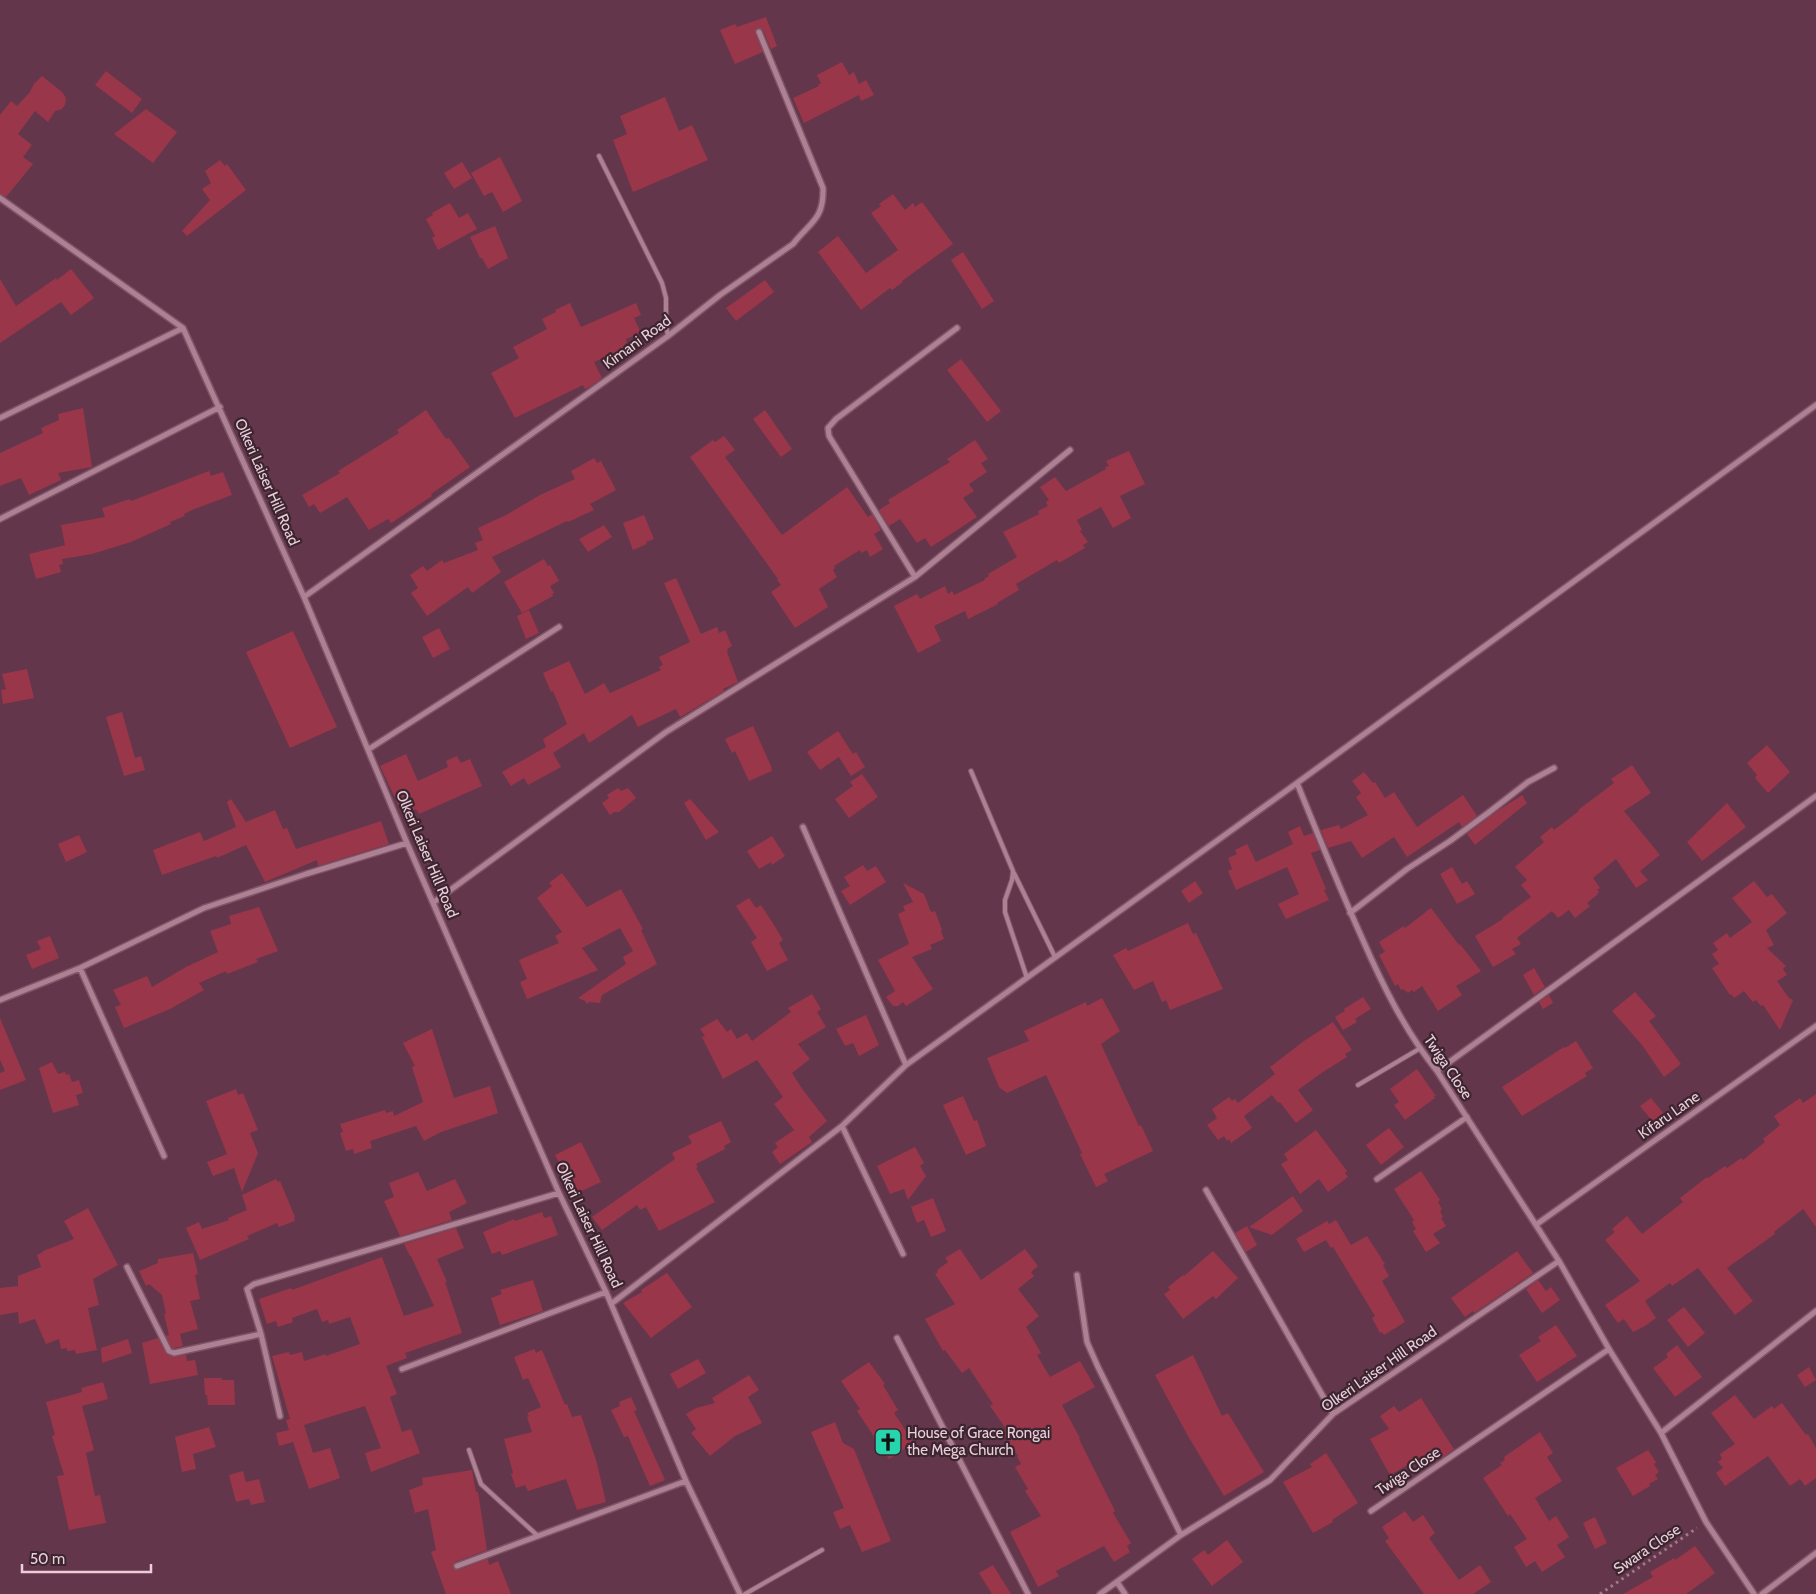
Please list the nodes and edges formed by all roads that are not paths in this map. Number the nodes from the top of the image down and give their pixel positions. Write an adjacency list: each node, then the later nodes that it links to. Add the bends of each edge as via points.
1 (759, 32): 6 (street, Kimani Road, via 822,188 823,202 810,227 793,244)
2 (599, 156): 6 (lane, via 662,283)
3 (0, 198): 4 (street, Olkeri Laiser Hill Road)
4 (183, 328): 8 (street, Olkeri Laiser Hill Road); 9 (street)
5 (957, 328): 12 (street, via 828,428 829,436)
6 (668, 336): 13 (street, Kimani Road)
7 (1816, 405): 18 (street)
8 (220, 407): 11 (street); 13 (street, Olkeri Laiser Hill Road)
9 (0, 418)
10 (1070, 450): 12 (street)
11 (0, 519)
12 (915, 577): 23 (street, via 666,732)
13 (304, 597): 15 (street, Olkeri Laiser Hill Road)
14 (559, 627): 15 (street)
15 (369, 750): 21 (street, Olkeri Laiser Hill Road)
16 (1554, 768): 24 (street, via 1528,782)
17 (971, 771): 22 (lane)
18 (1297, 783): 24 (street, Twiga Close); 25 (street)
19 (1816, 796): 32 (street)
20 (803, 827): 31 (street)
21 (407, 843): 23 (street, Olkeri Laiser Hill Road); 26 (street, via 204,908)
22 (1013, 871): 25 (lane); 27 (lane, via 1005,912)
23 (434, 902): 39 (street, Olkeri Laiser Hill Road)
24 (1350, 913): 30 (street, Twiga Close, via 1381,982)
25 (1055, 957): 27 (street)
26 (80, 968): 28 (street); 36 (street)
27 (1027, 978): 31 (street)
28 (0, 1000)
29 (1816, 1026): 40 (street, Kifaru Lane)
30 (1419, 1049): 32 (street, Twiga Close); 33 (lane)
31 (906, 1065): 35 (street)
32 (1436, 1070): 34 (street, Twiga Close)
33 (1358, 1085)
34 (1467, 1117): 37 (street); 40 (street, Twiga Close)
35 (842, 1126): 41 (street); 46 (street)
36 (164, 1156)
37 (1377, 1179)
38 (1206, 1190): 52 (street)
39 (559, 1193): 45 (street, Olkeri Laiser Hill Road); 48 (street, via 254,1284 246,1289)
40 (1537, 1224): 42 (street, Twiga Close)
41 (904, 1254)
42 (1559, 1261): 50 (street, Twiga Close); 52 (street, Olkeri Laiser Hill Road)
43 (127, 1267): 48 (street, via 169,1351 174,1353)
44 (1077, 1275): 58 (street, via 1087,1342)
45 (606, 1292): 46 (street, Olkeri Laiser Hill Road); 51 (street)
46 (611, 1304): 56 (street, Olkeri Laiser Hill Road)
47 (1816, 1311): 54 (street)
48 (261, 1334): 53 (street)
49 (896, 1338): 66 (street)
50 (1609, 1349): 54 (street, Twiga Close); 57 (street, Twiga Close)
51 (402, 1369)
52 (1332, 1414): 58 (street, Olkeri Laiser Hill Road, via 1270,1480)
53 (280, 1416)
54 (1662, 1433): 69 (street, Twiga Close, via 1706,1522)
55 (469, 1450): 59 (lane, via 481,1484)
56 (686, 1481): 59 (street); 64 (street, Olkeri Laiser Hill Road)
57 (1371, 1511)
58 (1181, 1535): 63 (street, Olkeri Laiser Hill Road)
59 (538, 1536): 62 (street)
60 (822, 1550): 65 (lane)
61 (1816, 1553): 70 (street)
62 (458, 1566)
63 (1117, 1582): 67 (street, Olkeri Laiser Hill Road); 68 (street)
64 (740, 1594)
65 (746, 1594)
66 (1028, 1594)
67 (1100, 1594)
68 (1125, 1594)
69 (1754, 1594)
70 (1762, 1594)

